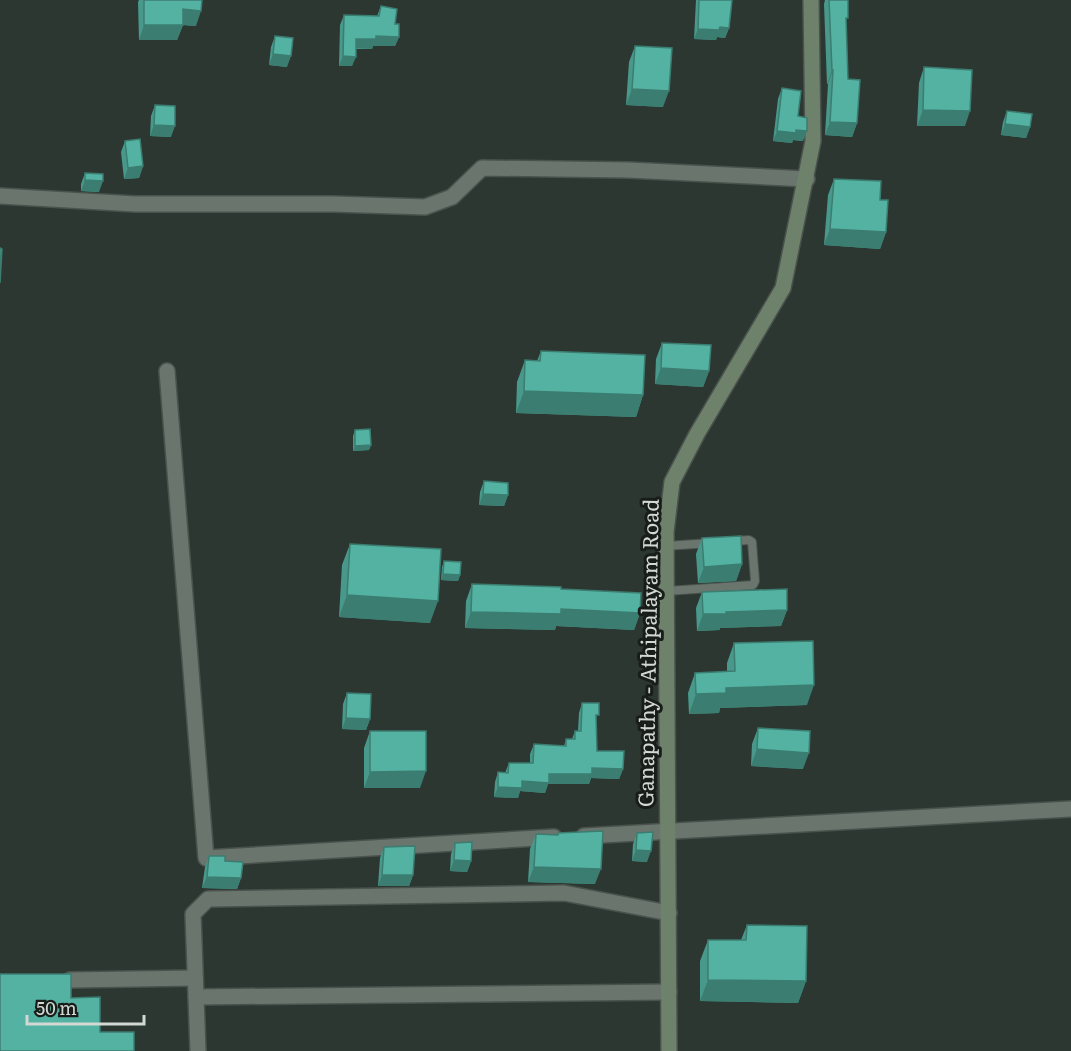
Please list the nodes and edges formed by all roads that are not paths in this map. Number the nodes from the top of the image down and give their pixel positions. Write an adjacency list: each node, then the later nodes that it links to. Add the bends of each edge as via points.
1 (811, 0): 2 (main road, Ganapathy - Athipalayam Road, via 813,141)
2 (807, 179): 3 (street, via 482,168 452,197 425,207 135,204); 7 (main road, Ganapathy - Athipalayam Road, via 783,288 672,482)
3 (0, 196)
4 (167, 371): 10 (street, via 206,858)
5 (725, 542): 8 (lane, via 753,542 753,585)
6 (713, 543): 7 (lane)
7 (666, 546): 8 (main road, Ganapathy - Athipalayam Road)
8 (667, 591): 10 (main road, Ganapathy - Athipalayam Road)
9 (1071, 809): 10 (street)
10 (668, 831): 11 (main road, Ganapathy - Athipalayam Road)
11 (669, 913): 12 (street, via 564,893 208,899 193,914); 14 (main road, Ganapathy - Athipalayam Road)
12 (195, 978): 13 (street); 15 (street)
13 (70, 980)
14 (669, 992): 15 (street); 17 (main road, Ganapathy - Athipalayam Road)
15 (196, 998): 16 (street)
16 (198, 1051)
17 (669, 1051)

